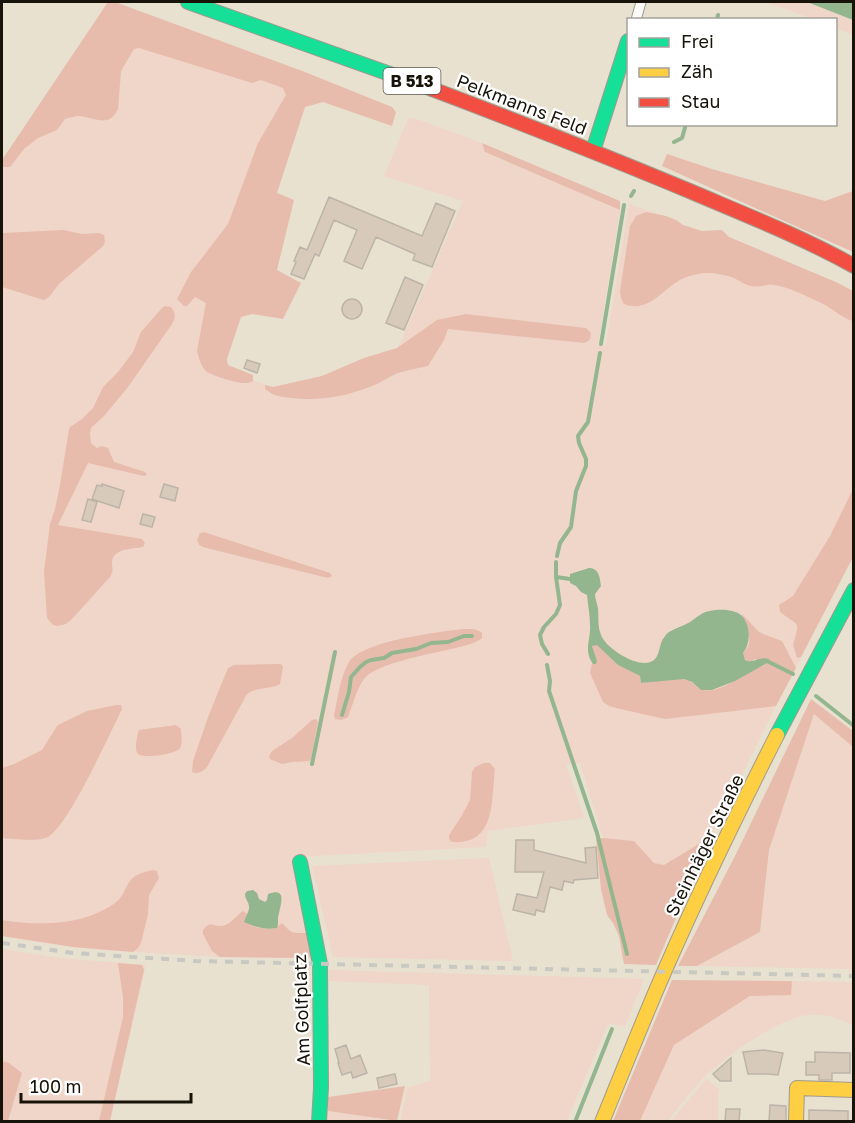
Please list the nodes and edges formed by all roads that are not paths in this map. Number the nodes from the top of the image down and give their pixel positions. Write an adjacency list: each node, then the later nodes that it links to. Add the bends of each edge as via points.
1 (188, 2): 5 (main road, Pelkmanns Feld / B 513, via 415,82)
2 (641, 2): 3 (street)
3 (637, 18)
4 (627, 44): 5 (main road)
5 (593, 151): 6 (main road, Pelkmanns Feld / B 513)
6 (838, 256): 7 (main road, Pelkmanns Feld / B 513); 8 (main road, Pelkmanns Feld / B 513)
7 (854, 260)
8 (854, 266)
9 (854, 590): 13 (main road, Steinhäger Straße, via 702,889)
10 (300, 862): 12 (main road, Am Golfplatz, via 320,964)
11 (854, 1090): 14 (main road, via 797,1088)
12 (319, 1122)
13 (602, 1122)
14 (796, 1122)

